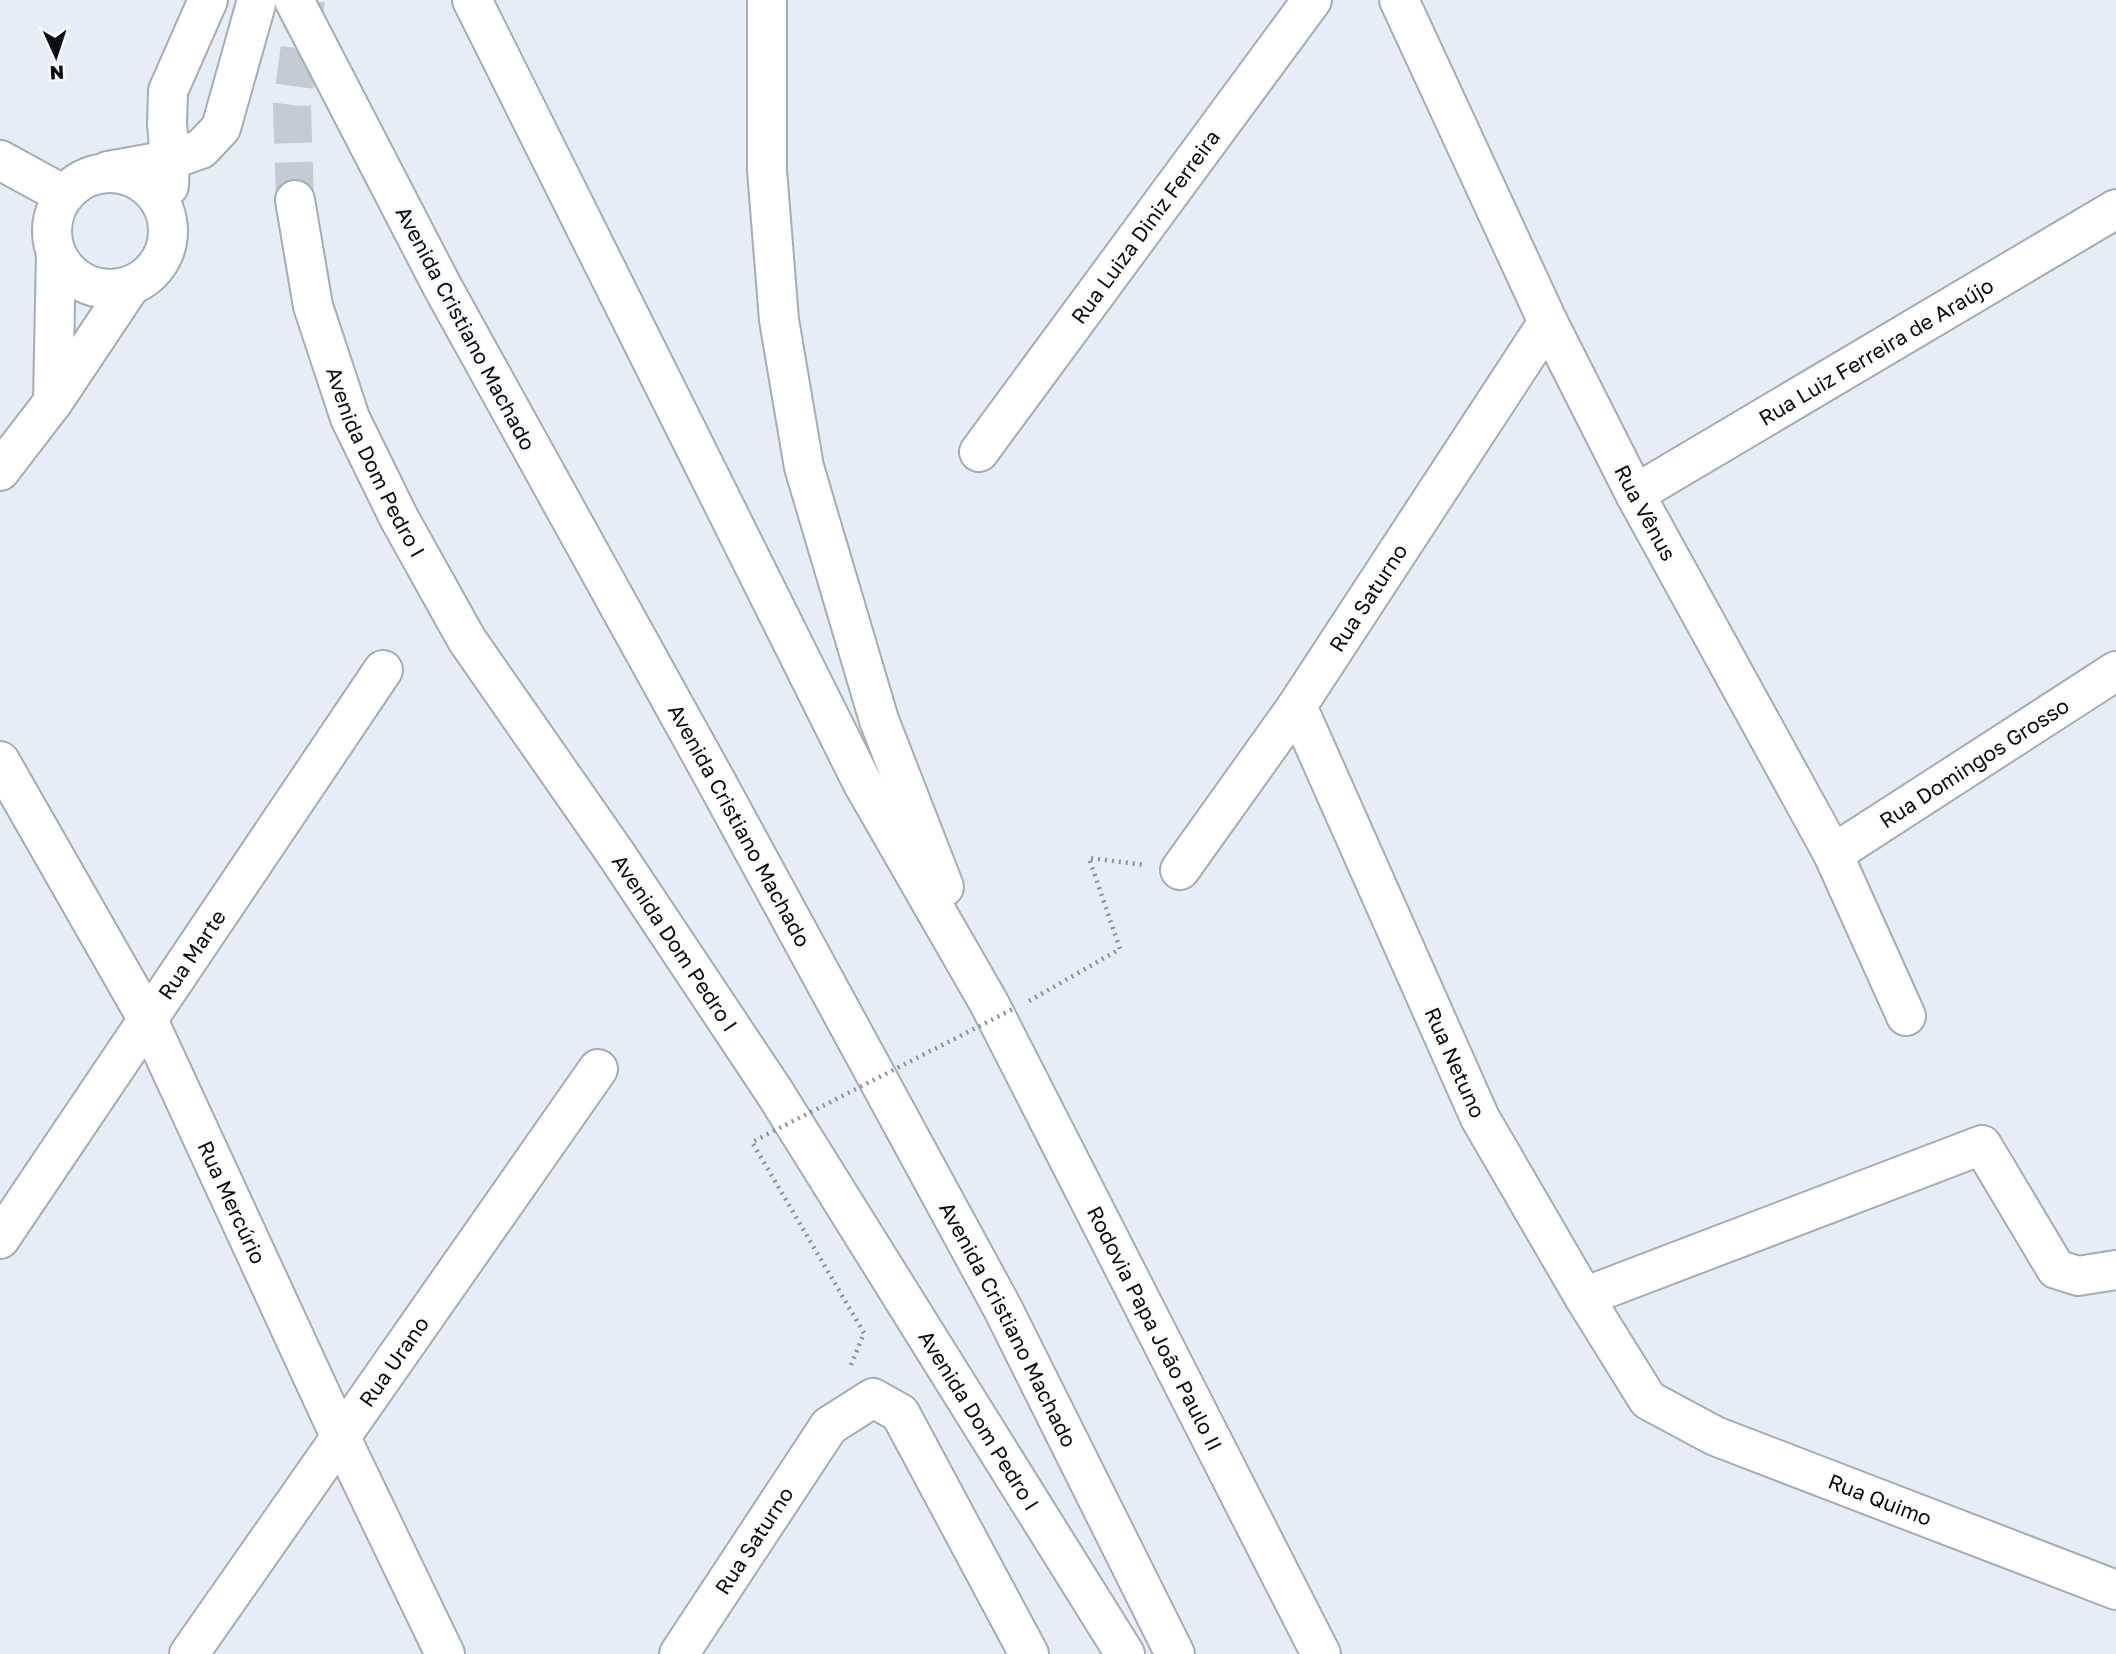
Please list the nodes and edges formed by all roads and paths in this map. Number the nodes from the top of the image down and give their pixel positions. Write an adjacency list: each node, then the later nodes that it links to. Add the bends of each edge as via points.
1 (208, 0): 9 (main road, via 168,91)
2 (257, 0): 9 (main road, via 221,128 201,149)
3 (295, 0): 45 (main road, Avenida Cristiano Machado, bridge, via 442,286 1003,1308)
4 (472, 0): 29 (main road, via 862,782)
5 (767, 0): 29 (main road, via 767,170 779,320 804,467 879,720)
6 (1312, 0): 19 (main road, Rua Luiza Diniz Ferreira)
7 (1399, 0): 17 (main road, Rua Vênus)
8 (0, 160): 11 (main road)
9 (170, 160): 10 (main road); 14 (main road)
10 (99, 173): 11 (main road, via 79,181); 14 (main road, via 121,173 141,181 157,195 167,215)
11 (64, 195): 15 (main road, via 54,212 51,231)
12 (295, 200): 44 (main road, Avenida Dom Pedro I, via 313,306 350,418 467,640 775,1093)
13 (2116, 209): 21 (main road, Rua Luiz Ferreira de Araújo)
14 (168, 237): 16 (main road, via 156,266)
15 (56, 253): 16 (main road, via 68,271 86,284 108,289); 18 (main road)
16 (131, 285): 18 (main road)
17 (1548, 322): 21 (main road, Rua Vênus); 24 (main road, Rua Saturno)
18 (53, 402): 20 (main road)
19 (979, 452)
20 (0, 471)
21 (1635, 494): 26 (main road, Rua Vênus)
22 (383, 670): 31 (main road, Rua Marte)
23 (2116, 671): 26 (main road, Rua Domingos Grosso)
24 (1297, 706): 27 (main road, Rua Saturno); 35 (main road, Rua Netuno, via 1480,1118)
25 (0, 761): 31 (main road, Rua Mercúrio)
26 (1833, 854): 30 (main road, Rua Vênus)
27 (1180, 870): 28 (path, via 1089,858 1120,949)
28 (1031, 1000)
29 (1002, 1006): 36 (path, bridge, via 752,1142); 46 (main road, Rodovia Papa João Paulo II)
30 (1906, 1016)
31 (148, 1020): 33 (main road, Rua Marte); 38 (main road, Rua Mercúrio)
32 (598, 1069): 38 (main road, Rua Urano)
33 (0, 1239)
34 (2116, 1270): 35 (main road, via 2078,1276 2056,1269 1982,1145)
35 (1584, 1297): 37 (main road, Rua Netuno)
36 (863, 1334)
37 (1648, 1400): 39 (main road, Rua Quimo, via 1715,1436)
38 (341, 1438): 40 (main road, Rua Urano); 41 (main road, Rua Mercúrio)
39 (2116, 1590)
40 (189, 1654)
41 (445, 1654)
42 (680, 1654): 43 (main road, Rua Saturno, via 829,1426 873,1398 900,1413)
43 (1029, 1654)
44 (1125, 1654)
45 (1175, 1654)
46 (1321, 1654)

